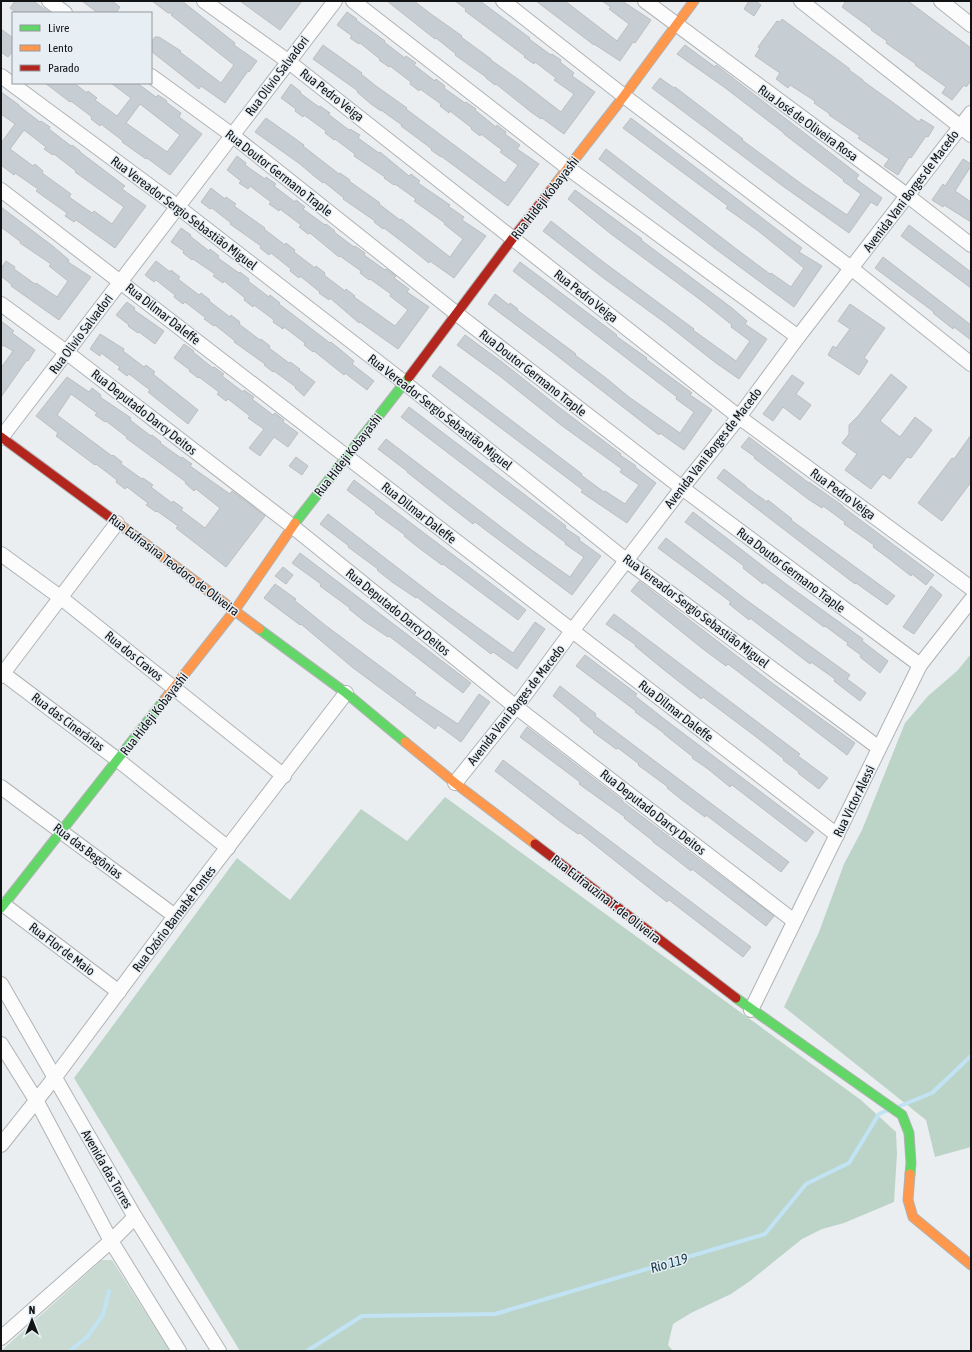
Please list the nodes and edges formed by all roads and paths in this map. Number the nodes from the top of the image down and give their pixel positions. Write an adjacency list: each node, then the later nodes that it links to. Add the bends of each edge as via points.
1 (48, 1): 10 (street)
2 (204, 1): 13 (street, Rua Pedro Veiga)
3 (335, 1): 13 (street, Rua Olivio Salvadori)
4 (353, 1): 20 (street)
5 (503, 1): 16 (street)
6 (645, 1): 11 (street, Rua José de Oliveira Rosa)
7 (694, 1): 11 (street, Rua Hideji Kobayashi)
8 (801, 1): 18 (street)
9 (941, 1): 12 (street)
10 (64, 12)
11 (676, 25): 16 (street, Rua Hideji Kobayashi); 22 (street, Rua José de Oliveira Rosa)
12 (971, 25)
13 (289, 62): 19 (street, Rua Olivio Salvadori); 24 (street, Rua Pedro Veiga)
14 (1, 76): 23 (street, Rua Vereador Sergio Sebastião Miguel)
15 (152, 77): 19 (street, Rua Doutor Germano Traple)
16 (624, 96): 20 (street, Rua Hideji Kobayashi); 26 (street)
17 (971, 113): 18 (street, Avenida Vani Borges de Macedo)
18 (966, 130): 22 (street, Avenida Vani Borges de Macedo)
19 (232, 135): 23 (street, Rua Olivio Salvadori); 29 (street, Rua Doutor Germano Traple)
20 (568, 168): 24 (street, Rua Hideji Kobayashi); 30 (street)
21 (1, 190): 27 (street, Rua Dilmar Daleffe)
22 (908, 196): 25 (street, Rua José de Oliveira Rosa); 26 (street, Avenida Vani Borges de Macedo)
23 (178, 207): 27 (street, Rua Olivio Salvadori); 33 (street, Rua Vereador Sergio Sebastião Miguel)
24 (513, 238): 29 (street, Rua Hideji Kobayashi); 34 (street, Rua Pedro Veiga)
25 (971, 245)
26 (851, 268): 30 (street, Avenida Vani Borges de Macedo); 32 (street)
27 (120, 282): 31 (street, Rua Olivio Salvadori); 36 (street, Rua Dilmar Daleffe)
28 (1, 304): 31 (street, Rua Deputado Darcy Deitos)
29 (457, 314): 33 (street, Rua Hideji Kobayashi); 37 (street, Rua Doutor Germano Traple)
30 (798, 337): 34 (street, Avenida Vani Borges de Macedo)
31 (66, 352): 35 (street, Rua Olivio Salvadori); 39 (street, Rua Deputado Darcy Deitos)
32 (971, 364)
33 (405, 383): 36 (street, Rua Hideji Kobayashi); 41 (street, Rua Vereador Sergio Sebastião Miguel)
34 (739, 417): 37 (street, Avenida Vani Borges de Macedo); 42 (street, Rua Pedro Veiga)
35 (1, 438): 38 (street, Rua Eufrasina Teodoro de Oliveira)
36 (347, 457): 39 (street, Rua Hideji Kobayashi); 46 (street, Rua Dilmar Daleffe)
37 (682, 488): 41 (street, Avenida Vani Borges de Macedo); 47 (street, Rua Doutor Germano Traple)
38 (117, 523): 43 (street); 45 (street, Rua Eufrasina Teodoro de Oliveira)
39 (292, 526): 45 (street, Rua Hideji Kobayashi); 51 (street, Rua Deputado Darcy Deitos)
40 (1, 554): 43 (street, Rua dos Cravos)
41 (627, 561): 46 (street, Avenida Vani Borges de Macedo); 52 (street, Rua Vereador Sergio Sebastião Miguel)
42 (971, 588)
43 (60, 597): 48 (street); 49 (street, Rua dos Cravos)
44 (971, 600): 47 (street, Rua Victor Alessi)
45 (235, 610): 49 (street, Rua Hideji Kobayashi); 50 (street, Rua Eufrasina Teodoro de Oliveira)
46 (572, 631): 51 (street, Avenida Vani Borges de Macedo); 58 (street, Rua Dilmar Daleffe)
47 (920, 665): 52 (street, Rua Victor Alessi)
48 (2, 674): 53 (street, Rua das Cinerárias)
49 (174, 688): 53 (street, Rua Hideji Kobayashi); 54 (street, Rua dos Cravos)
50 (346, 693): 54 (street, Rua Ozório Barnabé Pontes); 55 (street, Rua Eufrauzina T. de Oliveira)
51 (516, 707): 55 (street, Avenida Vani Borges de Macedo); 62 (street, Rua Deputado Darcy Deitos)
52 (879, 748): 58 (street, Rua Victor Alessi)
53 (118, 760): 57 (street, Rua Hideji Kobayashi); 59 (street, Rua das Cinerárias)
54 (284, 776): 59 (street, Rua Ozório Barnabé Pontes)
55 (455, 783): 65 (street, Rua Eufrauzina T. de Oliveira)
56 (1, 787): 57 (street, Rua das Begônias)
57 (62, 832): 60 (street, Rua Hideji Kobayashi); 61 (street, Rua das Begônias)
58 (837, 836): 62 (street, Rua Victor Alessi)
59 (228, 848): 61 (street, Rua Ozório Barnabé Pontes)
60 (2, 906): 64 (street, Rua Flor de Maio)
61 (175, 916): 64 (street, Rua Ozório Barnabé Pontes)
62 (794, 921): 65 (street, Rua Victor Alessi)
63 (1, 984): 67 (street, Avenida das Torres)
64 (120, 992): 67 (street, Rua Ozório Barnabé Pontes)
65 (751, 1010): 72 (street, Rua Eufrauzina T. de Oliveira, via 902,1115 909,1133 911,1164 908,1200 913,1217)
66 (1, 1044): 68 (street)
67 (55, 1077): 68 (street, Rua Ozório Barnabé Pontes); 70 (street, Avenida das Torres)
68 (36, 1100): 69 (street, Rua Ozório Barnabé Pontes); 71 (street)
69 (1, 1145)
70 (135, 1218): 71 (street); 75 (street, Avenida das Torres)
71 (111, 1241): 73 (street); 74 (street)
72 (971, 1266)
73 (1, 1338)
74 (179, 1351)
75 (219, 1351)

